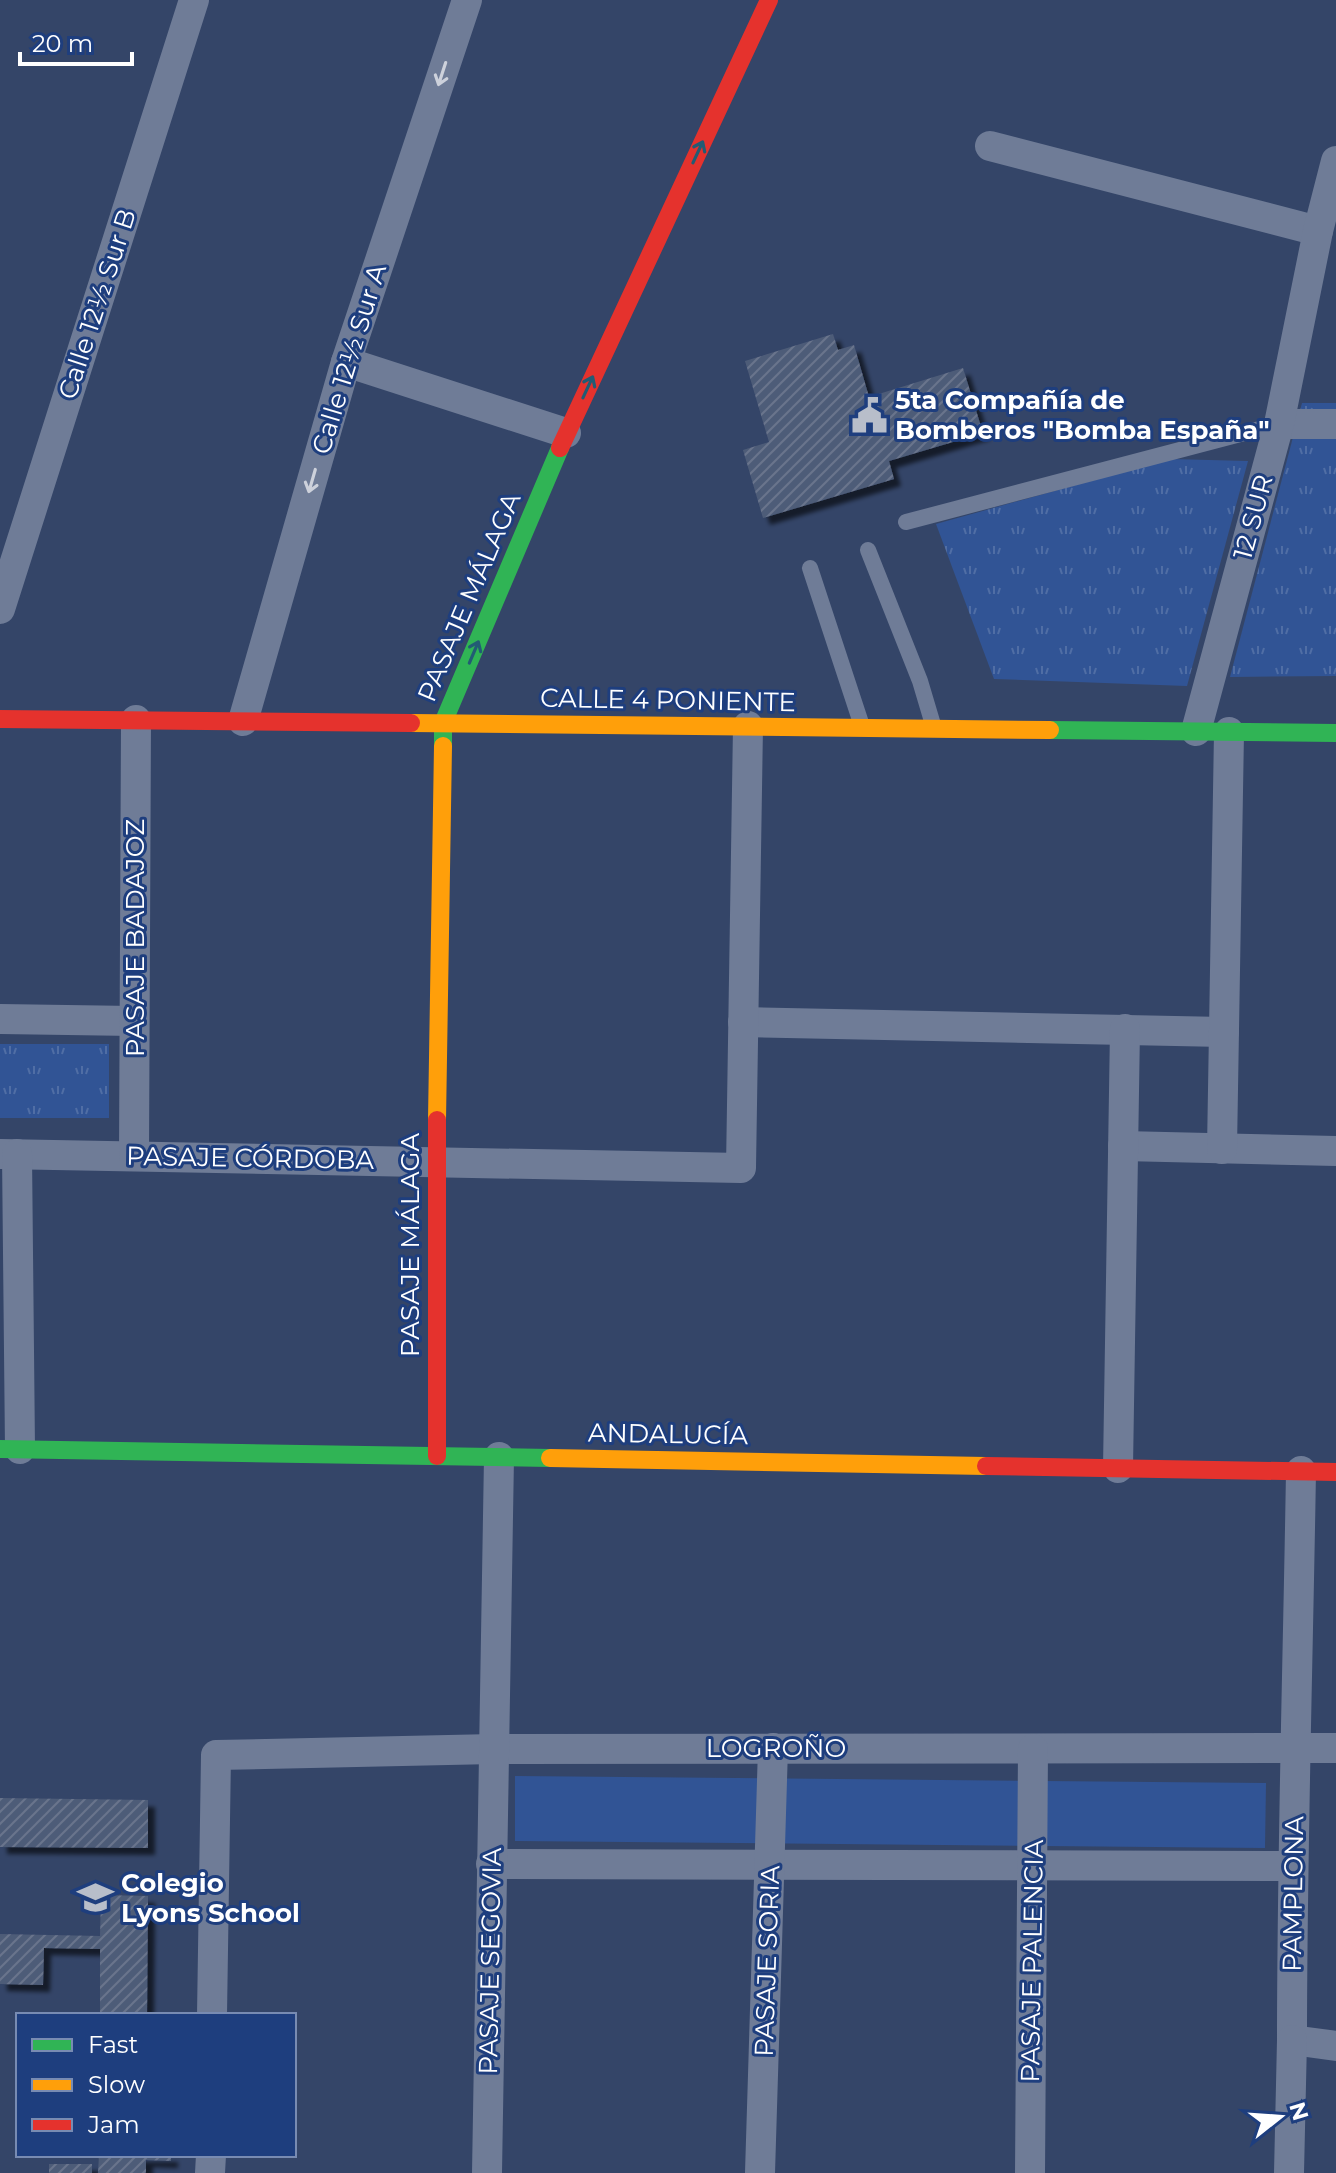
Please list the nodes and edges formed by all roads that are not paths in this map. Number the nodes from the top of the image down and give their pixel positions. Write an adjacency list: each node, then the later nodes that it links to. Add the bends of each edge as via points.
1 (194, 0): 14 (street, Calle 12½ Sur B)
2 (467, 0): 7 (street, Calle 12½ Sur A, one-way to 7)
3 (769, 0): 10 (street, PASAJE MÁLAGA, one-way to 3)
4 (990, 146): 6 (street)
5 (1336, 161): 6 (street, 12 SUR)
6 (1318, 231): 8 (street, 12 SUR)
7 (346, 362): 10 (street); 17 (street, Calle 12½ Sur A, one-way to 17)
8 (1279, 424): 9 (street); 11 (lane); 22 (street, 12 SUR)
9 (1336, 424)
10 (566, 433): 18 (street, PASAJE MÁLAGA, one-way to 10)
11 (906, 522)
12 (868, 550): 21 (lane)
13 (810, 568): 20 (lane)
14 (0, 609)
15 (0, 719): 16 (street, CALLE 4 PONIENTE)
16 (136, 720): 17 (street, CALLE 4 PONIENTE); 26 (street, PASAJE BADAJOZ)
17 (243, 721): 18 (street, CALLE 4 PONIENTE)
18 (443, 723): 19 (street, CALLE 4 PONIENTE); 35 (street, PASAJE MÁLAGA)
19 (748, 726): 20 (street, CALLE 4 PONIENTE); 27 (street)
20 (863, 727): 21 (street, CALLE 4 PONIENTE)
21 (934, 729): 22 (street, CALLE 4 PONIENTE)
22 (1196, 731): 23 (street, CALLE 4 PONIENTE)
23 (1229, 732): 24 (street, CALLE 4 PONIENTE); 29 (street)
24 (1336, 733)
25 (0, 1019): 26 (street)
26 (134, 1021): 34 (street, PASAJE BADAJOZ)
27 (743, 1022): 28 (street); 35 (street, PASAJE CÓRDOBA, via 741,1168)
28 (1125, 1029): 29 (street); 30 (street)
29 (1224, 1032): 31 (street)
30 (1123, 1146): 31 (street); 39 (street)
31 (1222, 1149): 32 (street)
32 (1336, 1151)
33 (8, 1154): 34 (street, PASAJE CÓRDOBA); 36 (street)
34 (134, 1156): 35 (street, PASAJE CÓRDOBA)
35 (436, 1162): 37 (street, PASAJE MÁLAGA)
36 (10, 1449): 37 (street, ANDALUCÍA)
37 (437, 1456): 38 (street, ANDALUCÍA)
38 (499, 1457): 39 (street, ANDALUCÍA); 45 (street, PASAJE SEGOVIA)
39 (1118, 1468): 40 (street, ANDALUCÍA)
40 (1301, 1471): 41 (street, ANDALUCÍA); 43 (street, PAMPLONA)
41 (1336, 1472)
42 (773, 1748): 45 (street, LOGROÑO); 46 (street, LOGROÑO); 48 (street, PASAJE SORIA)
43 (1297, 1748): 44 (street, LOGROÑO); 46 (street, LOGROÑO); 50 (street, PAMPLONA)
44 (1336, 1748)
45 (494, 1749): 47 (street, PASAJE SEGOVIA); 51 (street, LOGROÑO, via 216,1755)
46 (1033, 1749): 49 (street, PASAJE PALENCIA)
47 (491, 1864): 48 (street); 54 (street, PASAJE SEGOVIA)
48 (770, 1865): 49 (street); 55 (street, PASAJE SORIA)
49 (1034, 1865): 50 (street); 56 (street, PASAJE PALENCIA)
50 (1292, 1866): 52 (street, PAMPLONA)
51 (212, 2013)
52 (1292, 2040): 53 (street); 57 (street, PAMPLONA)
53 (1336, 2046)
54 (487, 2173)
55 (760, 2173)
56 (1030, 2173)
57 (1289, 2173)

